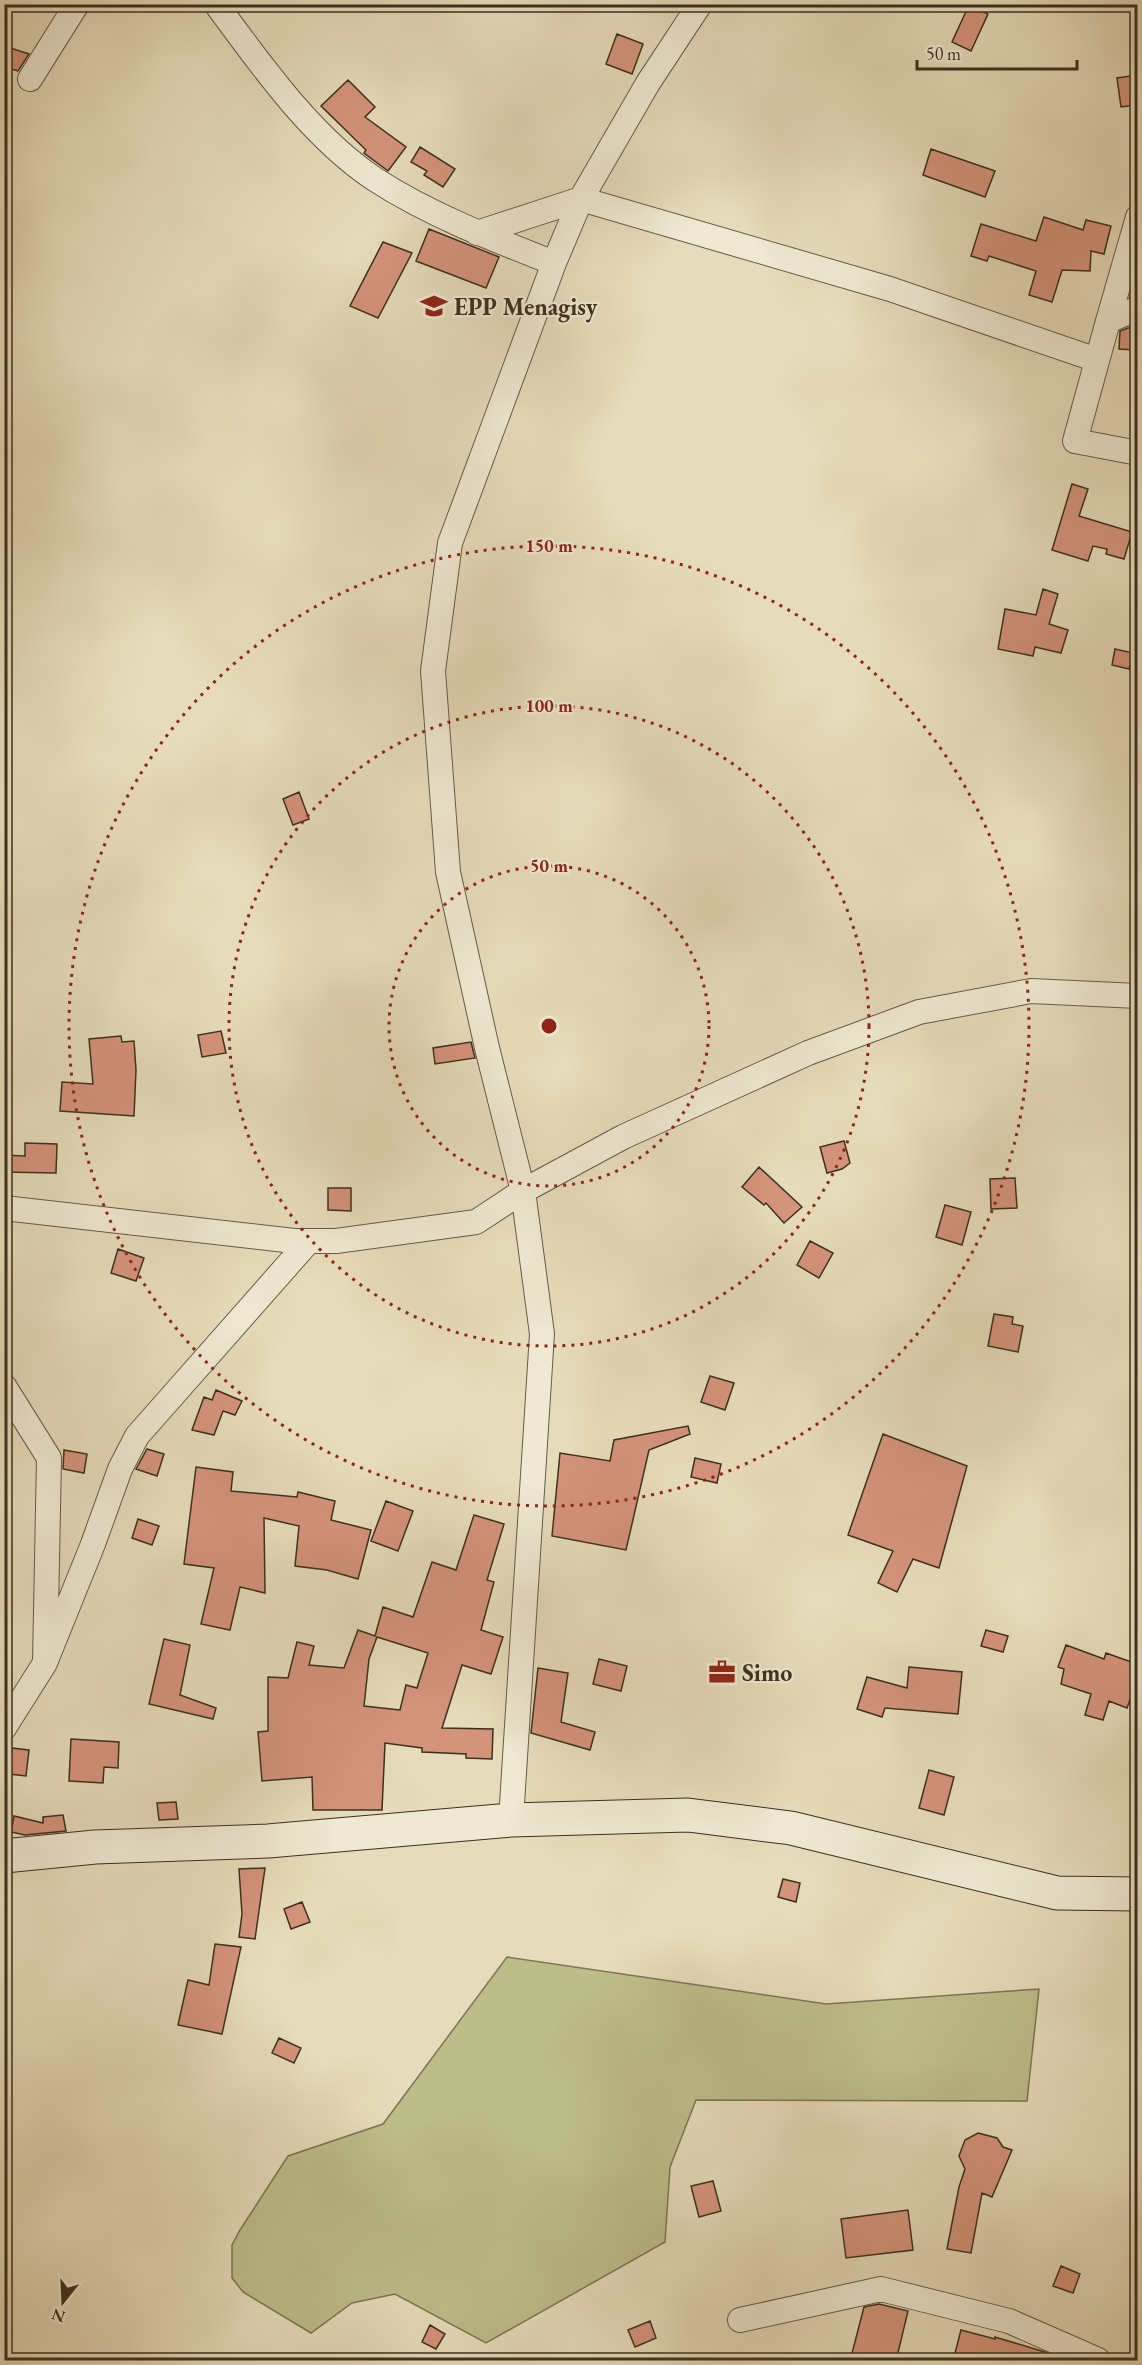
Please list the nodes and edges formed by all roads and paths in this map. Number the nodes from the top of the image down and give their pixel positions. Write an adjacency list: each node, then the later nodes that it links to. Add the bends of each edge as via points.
1 (77, 4): 4 (street)
2 (216, 4): 7 (street, via 268,74 333,146 376,180)
3 (700, 4): 5 (street, via 648,83)
4 (30, 79)
5 (581, 199): 7 (street); 8 (street); 11 (street, via 890,289)
6 (1137, 217): 10 (street)
7 (477, 233): 8 (street)
8 (555, 263): 14 (street, via 450,543 433,671 448,872)
9 (1137, 308): 10 (street)
10 (1108, 321): 11 (street)
11 (1097, 360): 12 (street, via 1075,441)
12 (1137, 453)
13 (1137, 996): 14 (street, via 1031,991 919,1012 808,1053 623,1137)
14 (523, 1191): 16 (street, via 476,1222 336,1241); 20 (street, via 542,1334)
15 (4, 1208): 16 (street)
16 (309, 1241): 18 (street, via 137,1436 120,1469)
17 (4, 1386): 18 (street, via 49,1458)
18 (45, 1663): 19 (street)
19 (4, 1728)
20 (511, 1820): 21 (main road, via 268,1841 95,1847); 22 (main road, via 688,1815 745,1820 1058,1893)
21 (4, 1856)
22 (1137, 1894)
23 (740, 2320): 24 (street, via 881,2289 1009,2321)
24 (1098, 2361)

